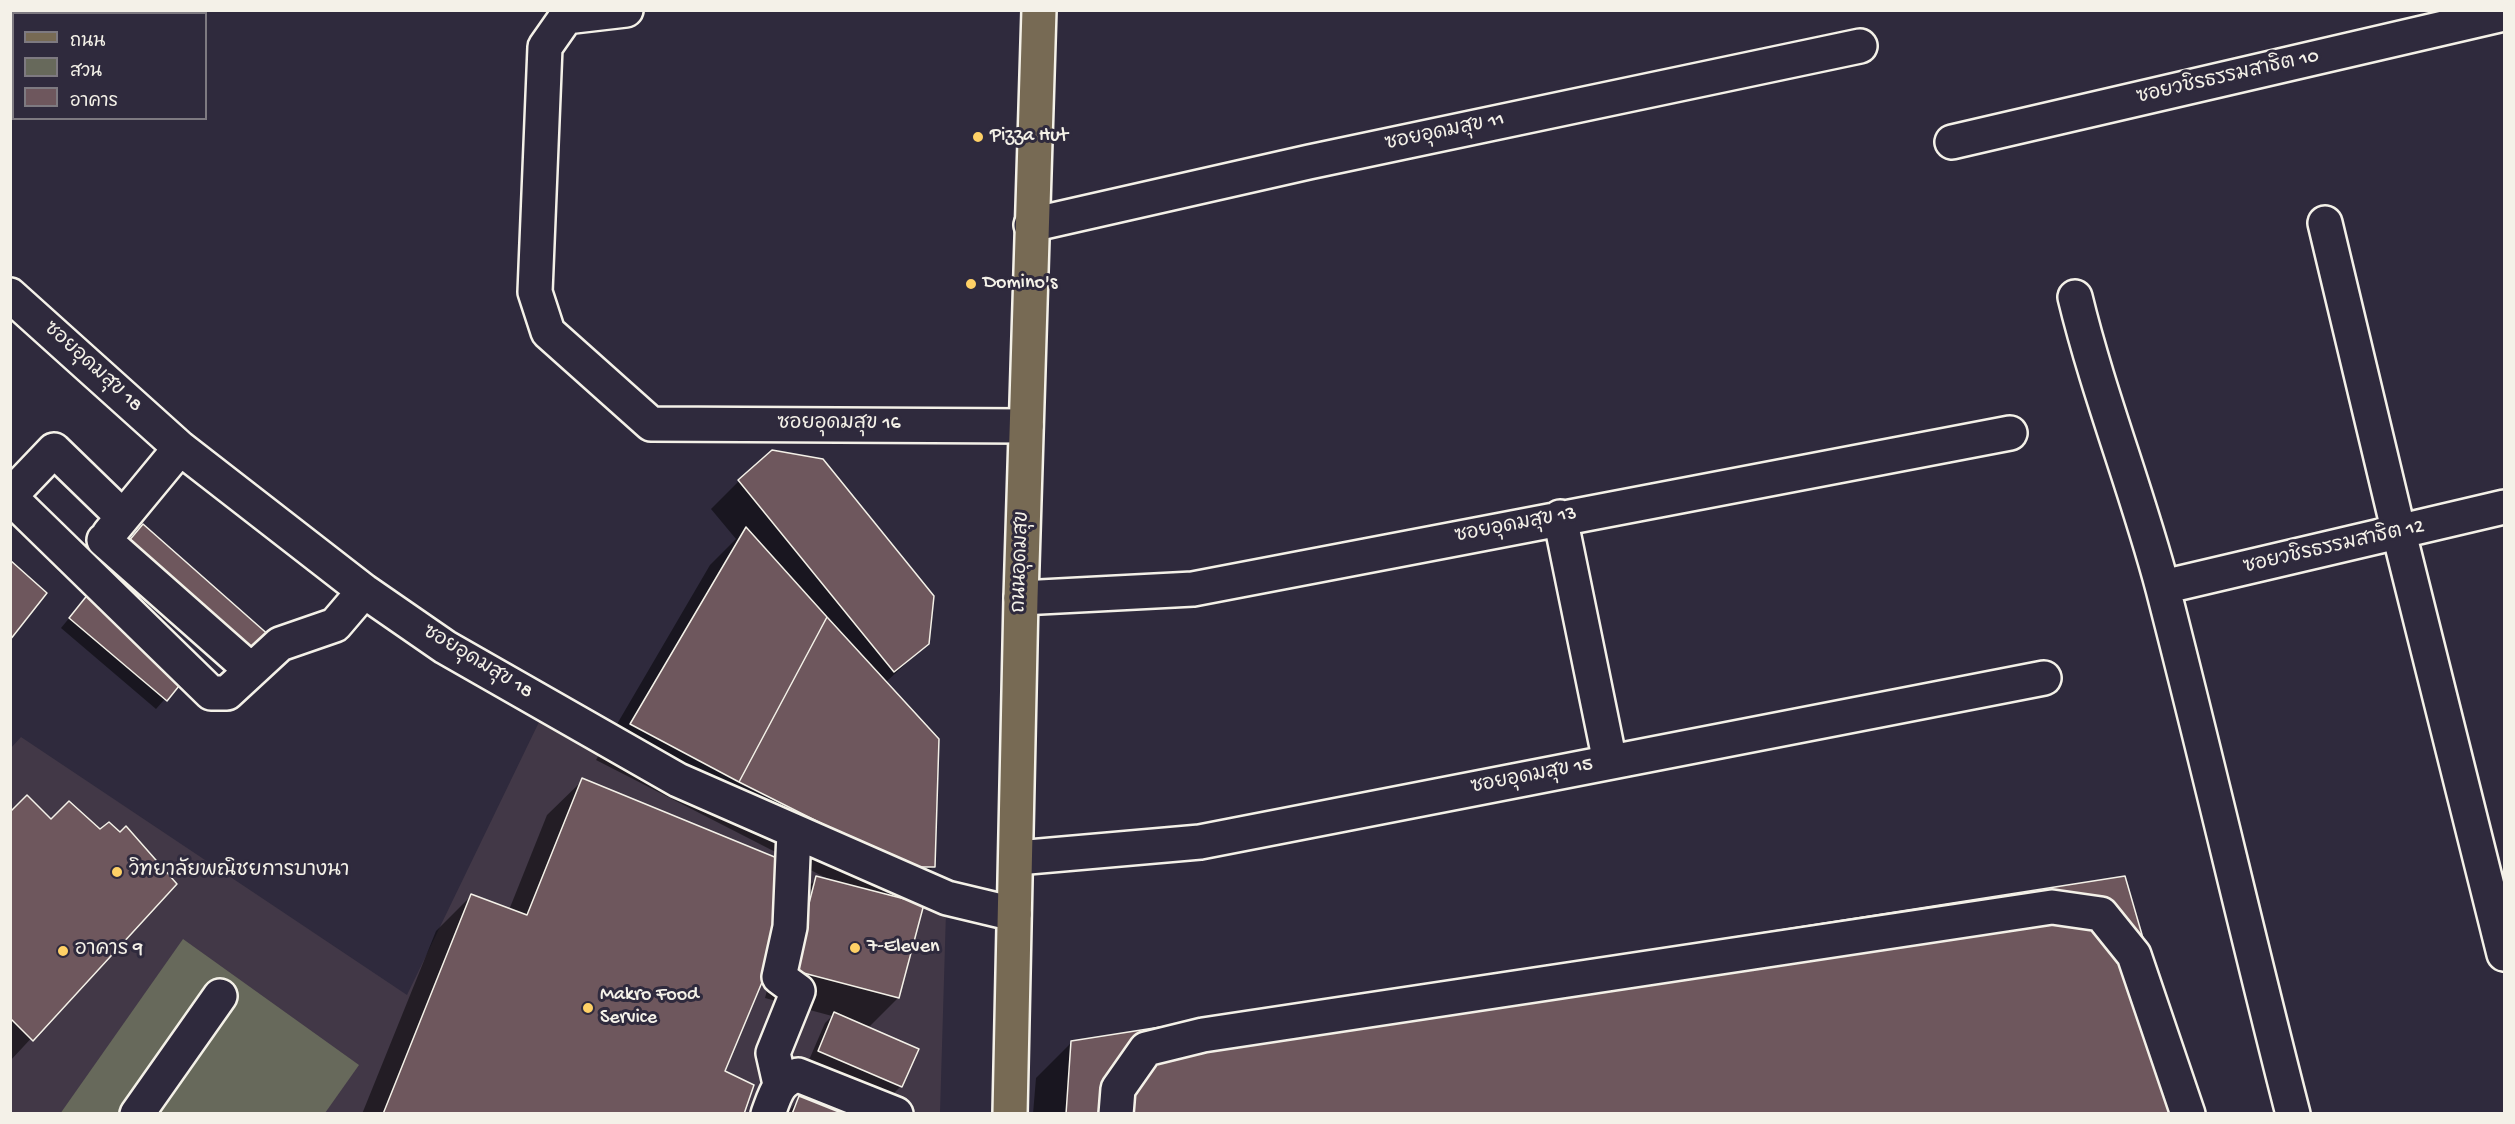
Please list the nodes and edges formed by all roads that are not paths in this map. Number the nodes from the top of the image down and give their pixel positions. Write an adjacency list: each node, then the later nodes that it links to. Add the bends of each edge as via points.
1 (626, 10): 10 (street, ซอยอุดมสุข 16, via 566,17 545,47 535,292 548,332 651,424)
2 (1039, 10): 7 (main road, ถนนอุดมสุข)
3 (2505, 14): 5 (street, ซอยวชิรธรรมสาธิต 10)
4 (1860, 46): 7 (street, ซอยอุดมสุข 11, via 1321,159)
5 (1952, 142)
6 (2325, 223): 17 (street)
7 (1031, 225): 10 (main road, ถนนอุดมสุข)
8 (10, 295): 12 (street, ซอยอุดมสุข 18)
9 (2074, 297): 19 (street)
10 (1026, 426): 21 (main road, ถนนอุดมสุข)
11 (2010, 433): 15 (street, ซอยอุดมสุข 13)
12 (180, 448): 16 (street); 20 (street, ซอยอุดมสุข 18)
13 (10, 497): 16 (street, via 54,450); 18 (street)
14 (2505, 507): 17 (street, ซอยวชิรธรรมสาธิต 12)
15 (1560, 517): 21 (street, ซอยอุดมสุข 13, via 1193,589); 24 (street)
16 (114, 528): 18 (street); 22 (street)
17 (2399, 533): 19 (street, ซอยวชิรธรรมสาธิต 12); 28 (street)
18 (81, 567): 22 (street, via 211,693 227,693)
19 (2163, 587): 37 (street)
20 (364, 591): 22 (street, via 335,625 280,644); 25 (street, ซอยอุดมสุข 18, via 445,647 678,780)
21 (1021, 598): 26 (main road, ถนนอุดมสุข)
22 (251, 670)
23 (2044, 678): 24 (street, ซอยอุดมสุข 15)
24 (1610, 762): 26 (street, ซอยอุดมสุข 15, via 1200,842)
25 (795, 832): 27 (street, ซอยอุดมสุข 18, via 946,898); 30 (street, via 790,927 779,977 798,990 773,1053)
26 (1017, 858): 27 (main road, ถนนอุดมสุข)
27 (1014, 914): 34 (main road, ถนนอุดมสุข)
28 (2505, 954)
29 (220, 996): 31 (street)
30 (780, 1084): 32 (street); 33 (street, via 798,1075)
31 (137, 1113)
32 (768, 1113)
33 (896, 1113)
34 (1010, 1113)
35 (1116, 1113): 36 (street, via 1118,1089 1146,1048 1203,1035 2052,907 2100,914 2134,955)
36 (2188, 1113)
37 (2293, 1113)

